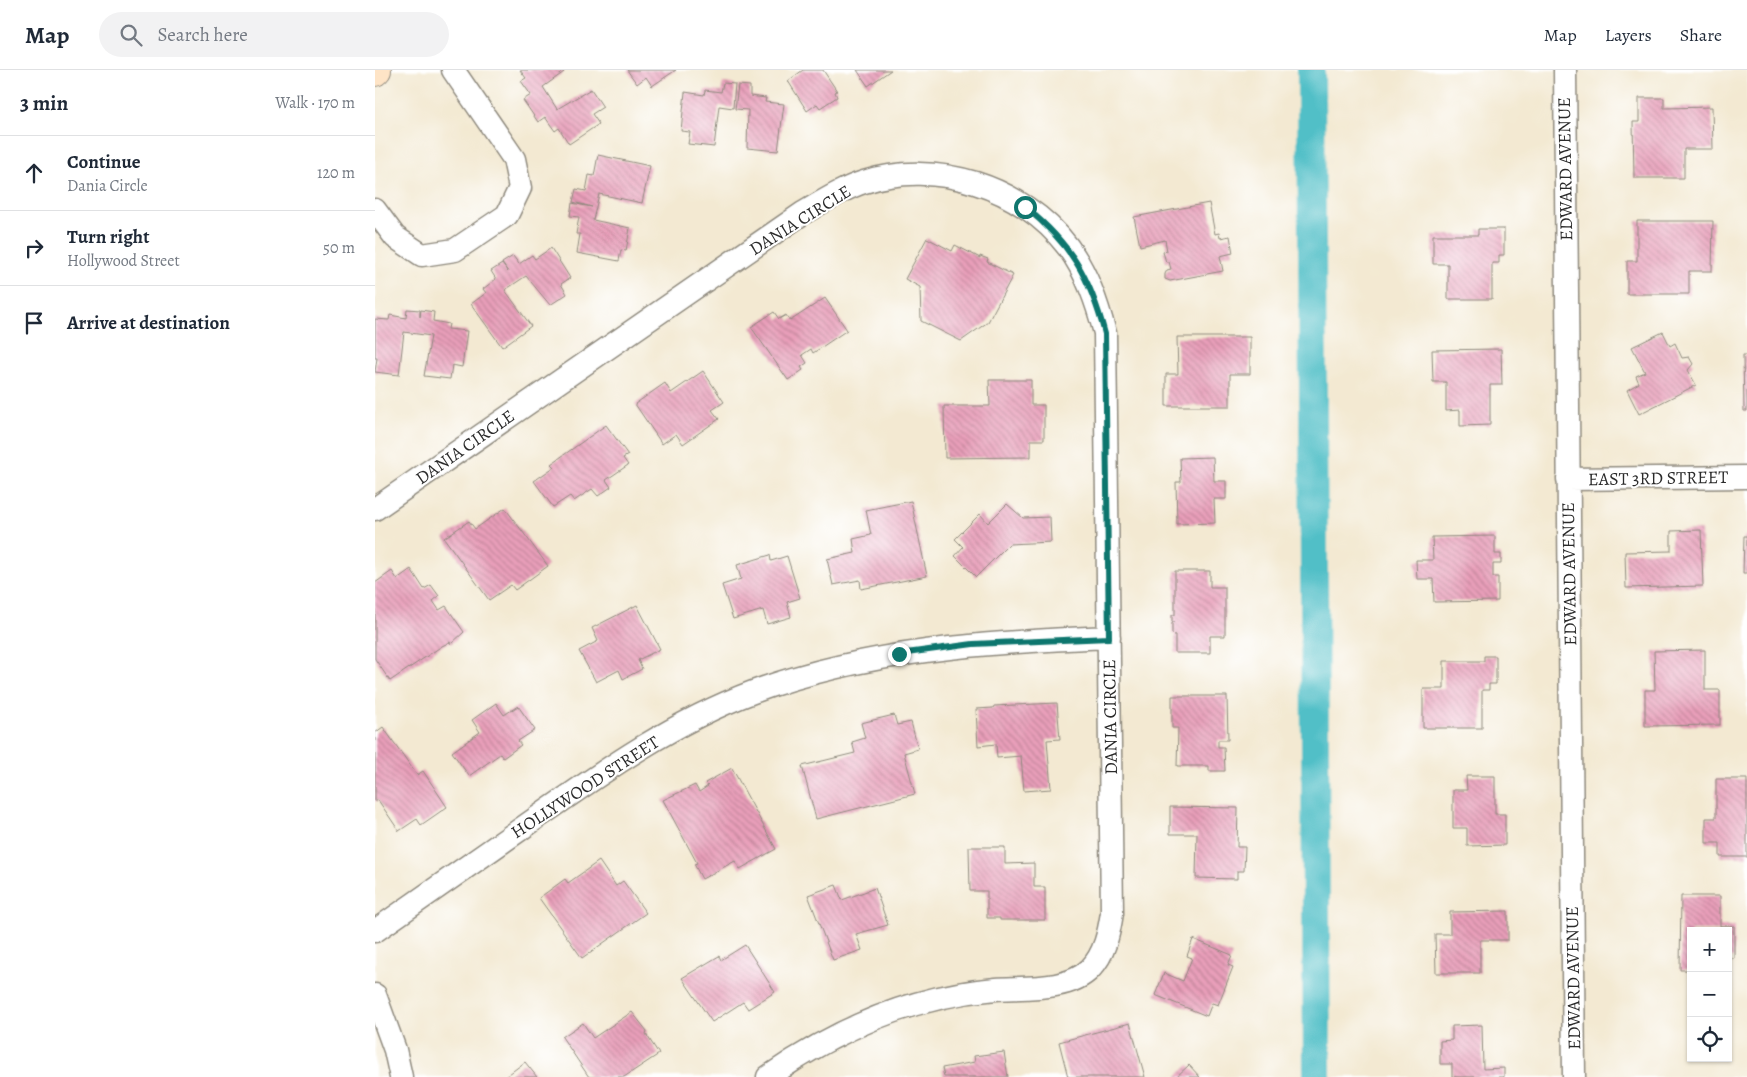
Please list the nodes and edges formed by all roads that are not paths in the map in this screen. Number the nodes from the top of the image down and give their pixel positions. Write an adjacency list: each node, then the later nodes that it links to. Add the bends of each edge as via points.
1 (453, 70): 3 (street, via 513,159 521,188 507,215 455,250 422,255 395,238)
2 (1565, 70): 5 (street, EDWARD AVENUE)
3 (375, 210)
4 (1747, 476): 5 (street, EAST 3RD STREET)
5 (1568, 479): 12 (street, EDWARD AVENUE)
6 (375, 509): 7 (street, DANIA CIRCLE, via 803,213 863,182 918,173 946,176 987,187 1025,207 1048,225 1083,271 1096,300 1105,334 1107,368)
7 (1109, 638): 8 (street, HOLLYWOOD STREET, via 973,644 899,654 825,670 752,693 663,736 606,769); 11 (street, DANIA CIRCLE, via 1112,913 1107,941 1090,970 1060,985 965,993 895,1009 830,1037)
8 (375, 931)
9 (375, 995): 10 (street)
10 (401, 1077)
11 (767, 1077)
12 (1574, 1077)

